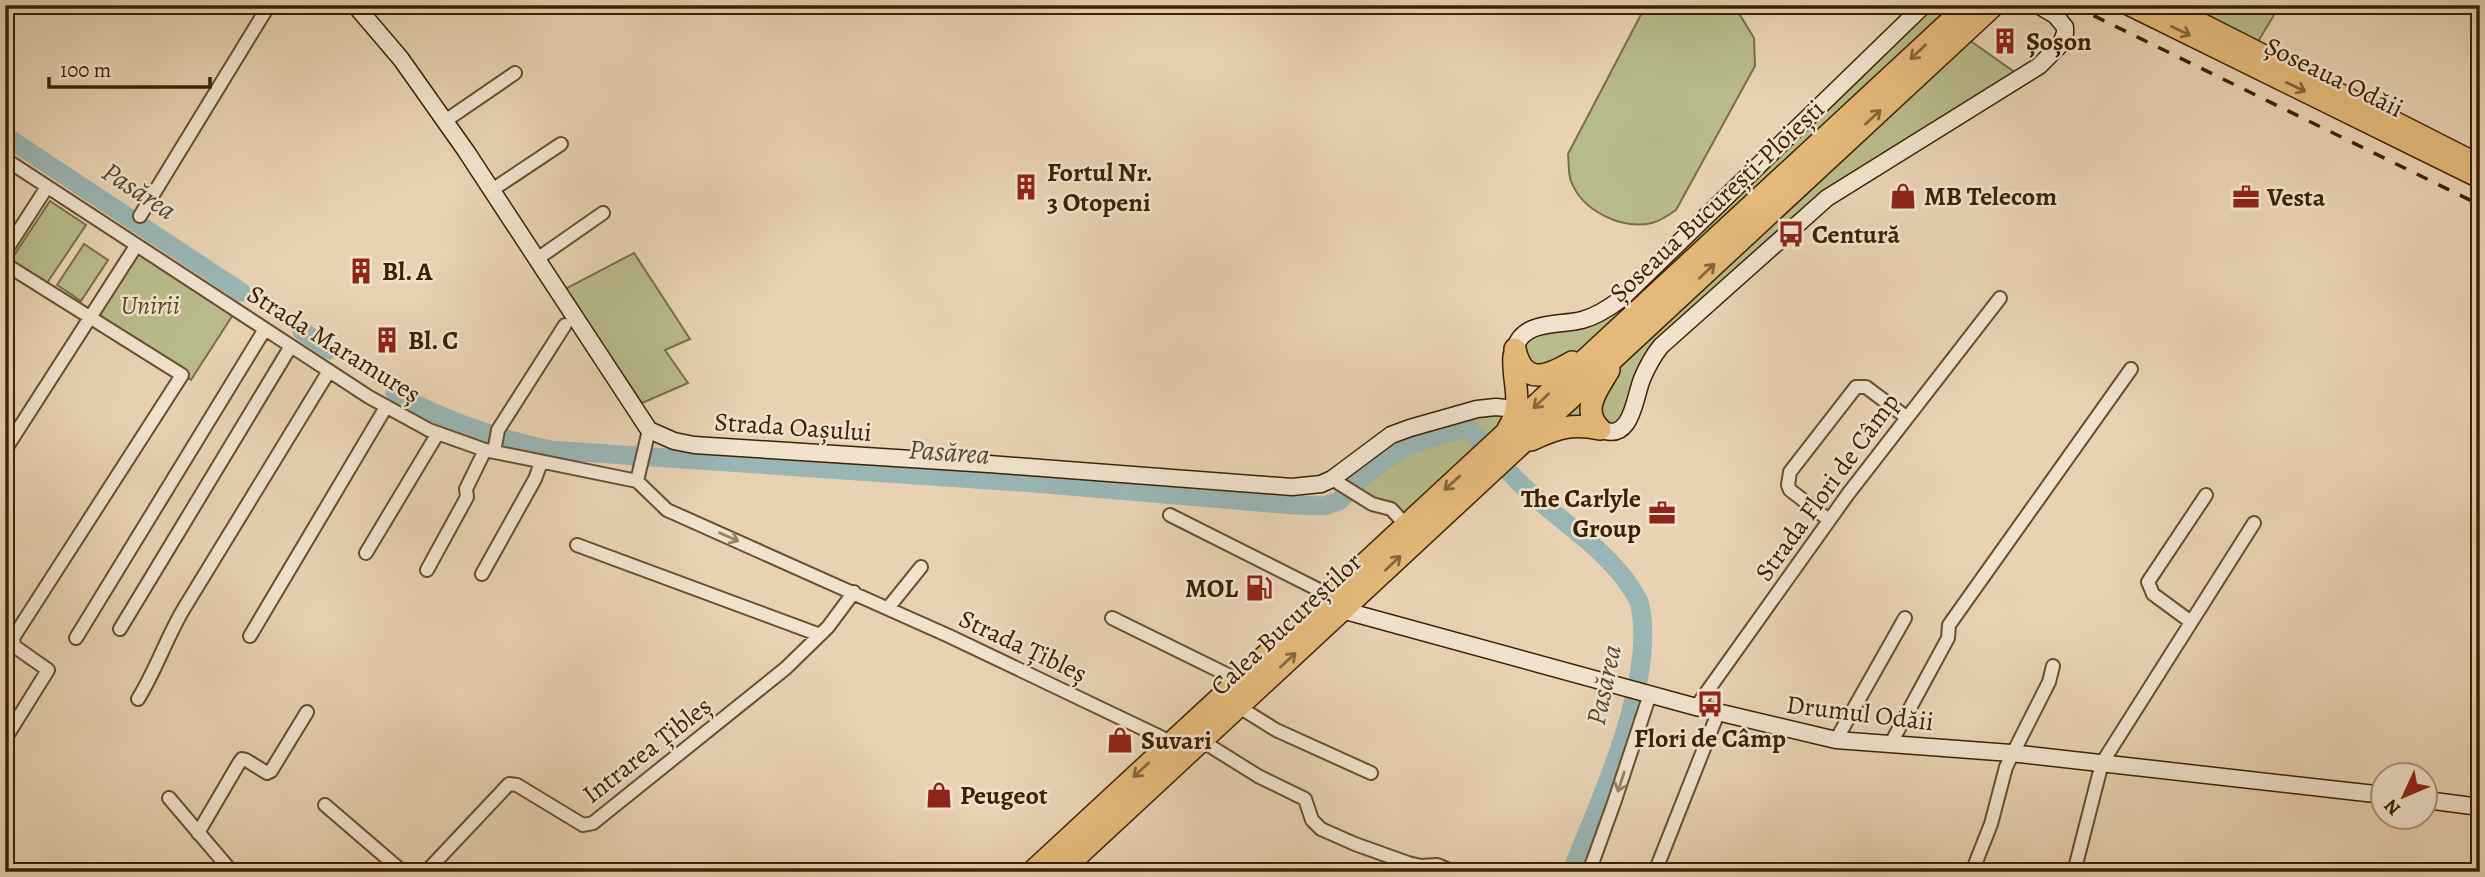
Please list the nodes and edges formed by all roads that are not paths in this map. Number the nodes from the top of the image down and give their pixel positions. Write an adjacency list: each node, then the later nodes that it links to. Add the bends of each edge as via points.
1 (269, 5): 18 (street)
2 (355, 5): 10 (street, via 395,50)
3 (1924, 5): 30 (street, via 1621,299 1584,320 1532,328 1521,335)
4 (1968, 5): 24 (highway, Șoseaua București-Ploiești, one-way to 24)
5 (1993, 5): 24 (highway, Șoseaua București-Ploiești, one-way to 5)
6 (2038, 5): 38 (street, via 2065,27 2064,38 2052,56 1810,212 1661,346 1647,367 1625,426 1613,432)
7 (2127, 5): 14 (main road, Șoseaua Odăii, one-way to 14)
8 (2172, 7): 13 (main road, Șoseaua Odăii)
9 (515, 73): 10 (street)
10 (445, 121): 16 (street)
11 (561, 144): 16 (street)
12 (5, 159): 15 (street, Strada Maramureș)
13 (2480, 164)
14 (2480, 178)
15 (47, 187): 19 (street, Strada Maramureș); 20 (street)
16 (492, 190): 21 (street)
17 (603, 214): 21 (street)
18 (140, 216)
19 (136, 246): 25 (street); 27 (street, Strada Maramureș)
20 (5, 253)
21 (537, 259): 37 (street)
22 (5, 264): 25 (street)
23 (2000, 298): 36 (street, Strada Flori de Câmp)
24 (1651, 312): 28 (highway, Șoseaua București-Ploiești)
25 (90, 317): 41 (street); 74 (street, via 182,375 13,638 14,646 48,670)
26 (565, 325): 42 (street)
27 (265, 329): 29 (street, Strada Maramureș); 65 (street)
28 (1615, 344): 30 (highway, via 1544,375 1527,371); 35 (highway, Șoseaua București-Ploiești); 38 (highway, via 1590,407); 40 (highway, Șoseaua București-Ploiești, one-way to 40)
29 (291, 346): 32 (street, Strada Maramureș); 62 (street)
30 (1515, 349): 34 (highway)
31 (2131, 369): 78 (street, via 1950,625 1948,638)
32 (329, 371): 33 (street, Strada Maramureș); 69 (street, via 183,610)
33 (386, 407): 39 (street, Strada Maramureș); 64 (street)
34 (1516, 409): 40 (highway); 45 (street, Strada Oașului, via 1477,409 1391,435)
35 (1550, 416): 40 (highway, Calea Bucureștilor)
36 (1906, 417): 48 (street, Strada Flori de Câmp); 48 (street, via 1866,387 1850,391 1788,480 1790,490)
37 (649, 429): 44 (street); 45 (street, Strada Oașului, via 694,445 1270,486)
38 (1600, 429): 40 (highway, via 1566,426)
39 (438, 433): 42 (street, Strada Maramureș); 52 (street)
40 (1509, 442): 50 (highway, Calea Bucureștilor, one-way to 50); 57 (highway, Calea Bucureștilor, one-way to 40)
41 (5, 450)
42 (489, 451): 43 (street, Strada Maramureș); 54 (street)
43 (541, 463): 44 (street, Strada Maramureș); 55 (street)
44 (638, 481): 56 (street, one-way to 56, via 667,510)
45 (1338, 482): 50 (street, via 1372,504 1391,509)
46 (2206, 495): 61 (street, via 2147,582 2153,594)
47 (1170, 516): 57 (street)
48 (1829, 520): 71 (street, Strada Flori de Câmp)
49 (2254, 523): 61 (street)
50 (1406, 525): 57 (highway, Calea Bucureștilor)
51 (577, 545): 63 (street)
52 (366, 553)
53 (920, 567): 58 (street)
54 (427, 570)
55 (482, 574)
56 (854, 592): 58 (street, Strada Țibleș); 63 (street, Intrarea Țibleș)
57 (1336, 602): 67 (highway, Calea Bucureștilor); 68 (street, Drumul Odăii); 70 (highway, Calea Bucureștilor, one-way to 57)
58 (888, 608): 77 (street, Strada Țibleș)
59 (1112, 618): 67 (street)
60 (1905, 618): 75 (street)
61 (2191, 622): 80 (street)
62 (120, 629)
63 (820, 635): 90 (street, Intrarea Țibleș, via 593,823 583,825 509,784)
64 (250, 636)
65 (76, 638)
66 (2053, 666): 79 (street)
67 (1238, 680): 77 (highway, Calea Bucureștilor)
68 (1650, 694): 71 (street, Drumul Odăii); 94 (street, one-way to 94)
69 (138, 699)
70 (1238, 707): 76 (highway, Calea Bucureștilor); 81 (street, via 1276,730)
71 (1696, 707): 73 (street, Drumul Odăii)
72 (307, 712): 87 (street, via 271,771 246,760 239,763)
73 (1718, 713): 75 (street, Drumul Odăii); 95 (street)
74 (5, 739)
75 (1836, 740): 78 (street, Drumul Odăii)
76 (1202, 741): 92 (highway, Calea Bucureștilor); 93 (street, via 1305,799 1311,820 1321,829 1408,863 1437,865)
77 (1171, 742): 91 (highway, Calea Bucureștilor, one-way to 91)
78 (1890, 745): 79 (street, Drumul Odăii)
79 (2011, 753): 80 (street, Drumul Odăii); 96 (street)
80 (2102, 763): 82 (street, Drumul Odăii); 97 (street)
81 (1371, 773)
82 (2370, 793)
83 (169, 798): 87 (street)
84 (2440, 802): 86 (street)
85 (325, 805): 89 (street)
86 (2480, 807)
87 (198, 833): 88 (street)
88 (232, 872)
89 (403, 872)
90 (426, 872)
91 (1032, 872)
92 (1059, 872)
93 (1454, 872)
94 (1589, 872)
95 (1655, 872)
96 (1972, 872)
97 (2074, 872)

